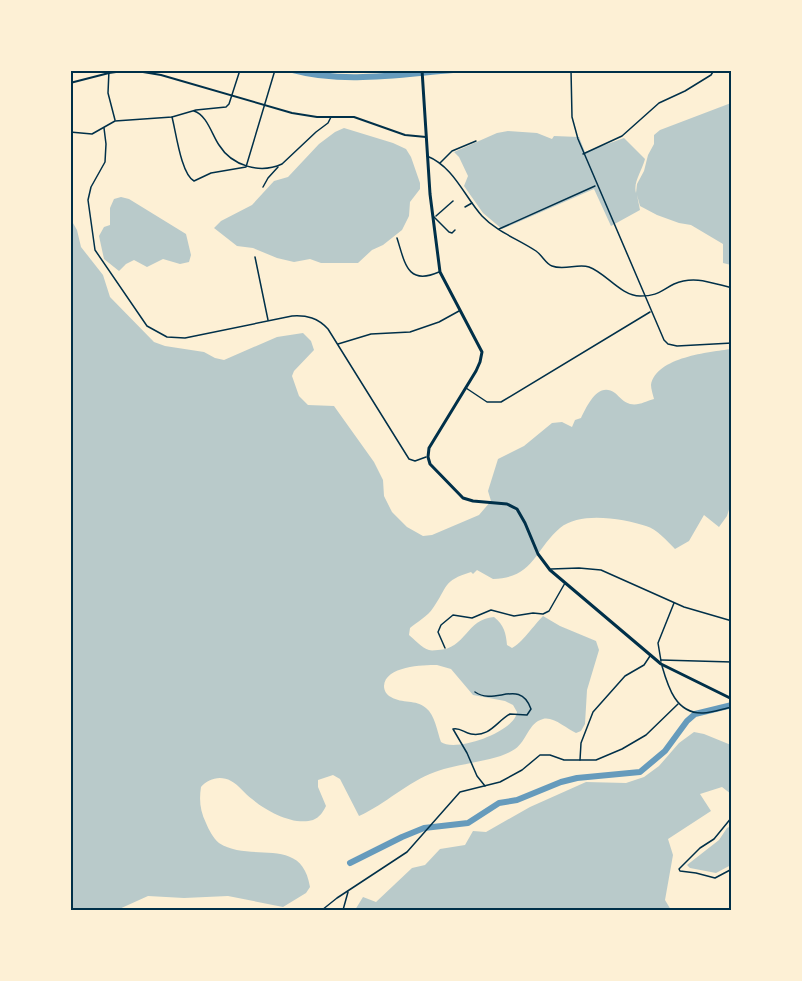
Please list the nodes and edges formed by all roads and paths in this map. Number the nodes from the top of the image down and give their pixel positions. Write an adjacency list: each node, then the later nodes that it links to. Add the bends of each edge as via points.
1 (130, 70): 7 (street); 9 (street)
2 (240, 70): 9 (street)
3 (275, 70): 10 (street)
4 (422, 70): 19 (main road)
5 (571, 70): 21 (street, via 573,122)
6 (714, 70): 21 (street, via 659,103 622,136)
7 (109, 72): 8 (street); 16 (street, via 108,97)
8 (70, 83)
9 (232, 96): 10 (street); 11 (street, via 228,107)
10 (265, 106): 15 (street); 25 (street)
11 (202, 110): 12 (street); 13 (street)
12 (193, 111): 13 (street); 14 (street)
13 (201, 114): 25 (street, via 222,150)
14 (172, 117): 16 (street); 25 (street, via 191,179)
15 (331, 117): 19 (street, via 354,117 400,134); 24 (street)
16 (115, 122): 17 (street)
17 (104, 128): 18 (street, via 92,134); 41 (street, via 105,162 91,187 88,205 94,245 147,326 167,337 185,338)
18 (70, 132)
19 (426, 137): 22 (main road)
20 (476, 141): 23 (street, via 452,152)
21 (583, 154): 26 (street)
22 (427, 156): 23 (street); 31 (main road)
23 (439, 164): 29 (street, via 459,182)
24 (278, 166): 25 (street); 27 (street)
25 (246, 167)
26 (596, 186): 32 (street); 38 (street)
27 (263, 187)
28 (453, 201): 31 (street)
29 (472, 202): 30 (street); 32 (street)
30 (465, 207)
31 (434, 216): 33 (street, via 448,232); 36 (main road)
32 (498, 229): 38 (street, via 537,252 551,266 588,267 628,292)
33 (455, 230)
34 (397, 238): 36 (street, via 412,273 426,277)
35 (255, 257): 41 (street)
36 (440, 272): 39 (main road)
37 (732, 288): 38 (street, via 708,280 692,280 674,284 658,294)
38 (644, 295): 40 (street)
39 (460, 311): 43 (street, via 410,332 371,334); 44 (main road, via 482,352)
40 (651, 312): 42 (street, via 664,340 671,345); 44 (street, via 501,402 485,401)
41 (268, 321): 43 (street, via 310,317 322,324)
42 (732, 343)
43 (337, 344): 45 (street, via 409,459)
44 (466, 388): 45 (main road, via 429,447)
45 (428, 457): 46 (main road, via 434,470 463,498 517,508 538,554)
46 (550, 570): 47 (main road); 48 (street, via 605,571)
47 (565, 582): 50 (street, via 545,614 514,616 495,610 469,618 453,615 438,629); 51 (main road)
48 (674, 603): 49 (street); 52 (street, via 658,643)
49 (732, 621)
50 (445, 648)
51 (650, 656): 52 (main road); 58 (street, via 644,665 625,676 593,712 581,743)
52 (661, 662): 53 (street); 55 (main road); 56 (street)
53 (732, 662)
54 (476, 692): 59 (street, via 488,697 516,693 525,698 531,709 527,715 510,714 487,733 474,735 453,729)
55 (732, 699)
56 (678, 704): 57 (street, via 701,714); 58 (street, via 651,731 624,748 593,761)
57 (732, 707)
58 (580, 761): 59 (street, via 540,755 513,775)
59 (486, 787): 62 (street, via 458,794 407,852)
60 (732, 817): 61 (street, via 712,841 679,869 714,878)
61 (732, 869)
62 (349, 891): 63 (street); 64 (street)
63 (322, 910)
64 (343, 910)

